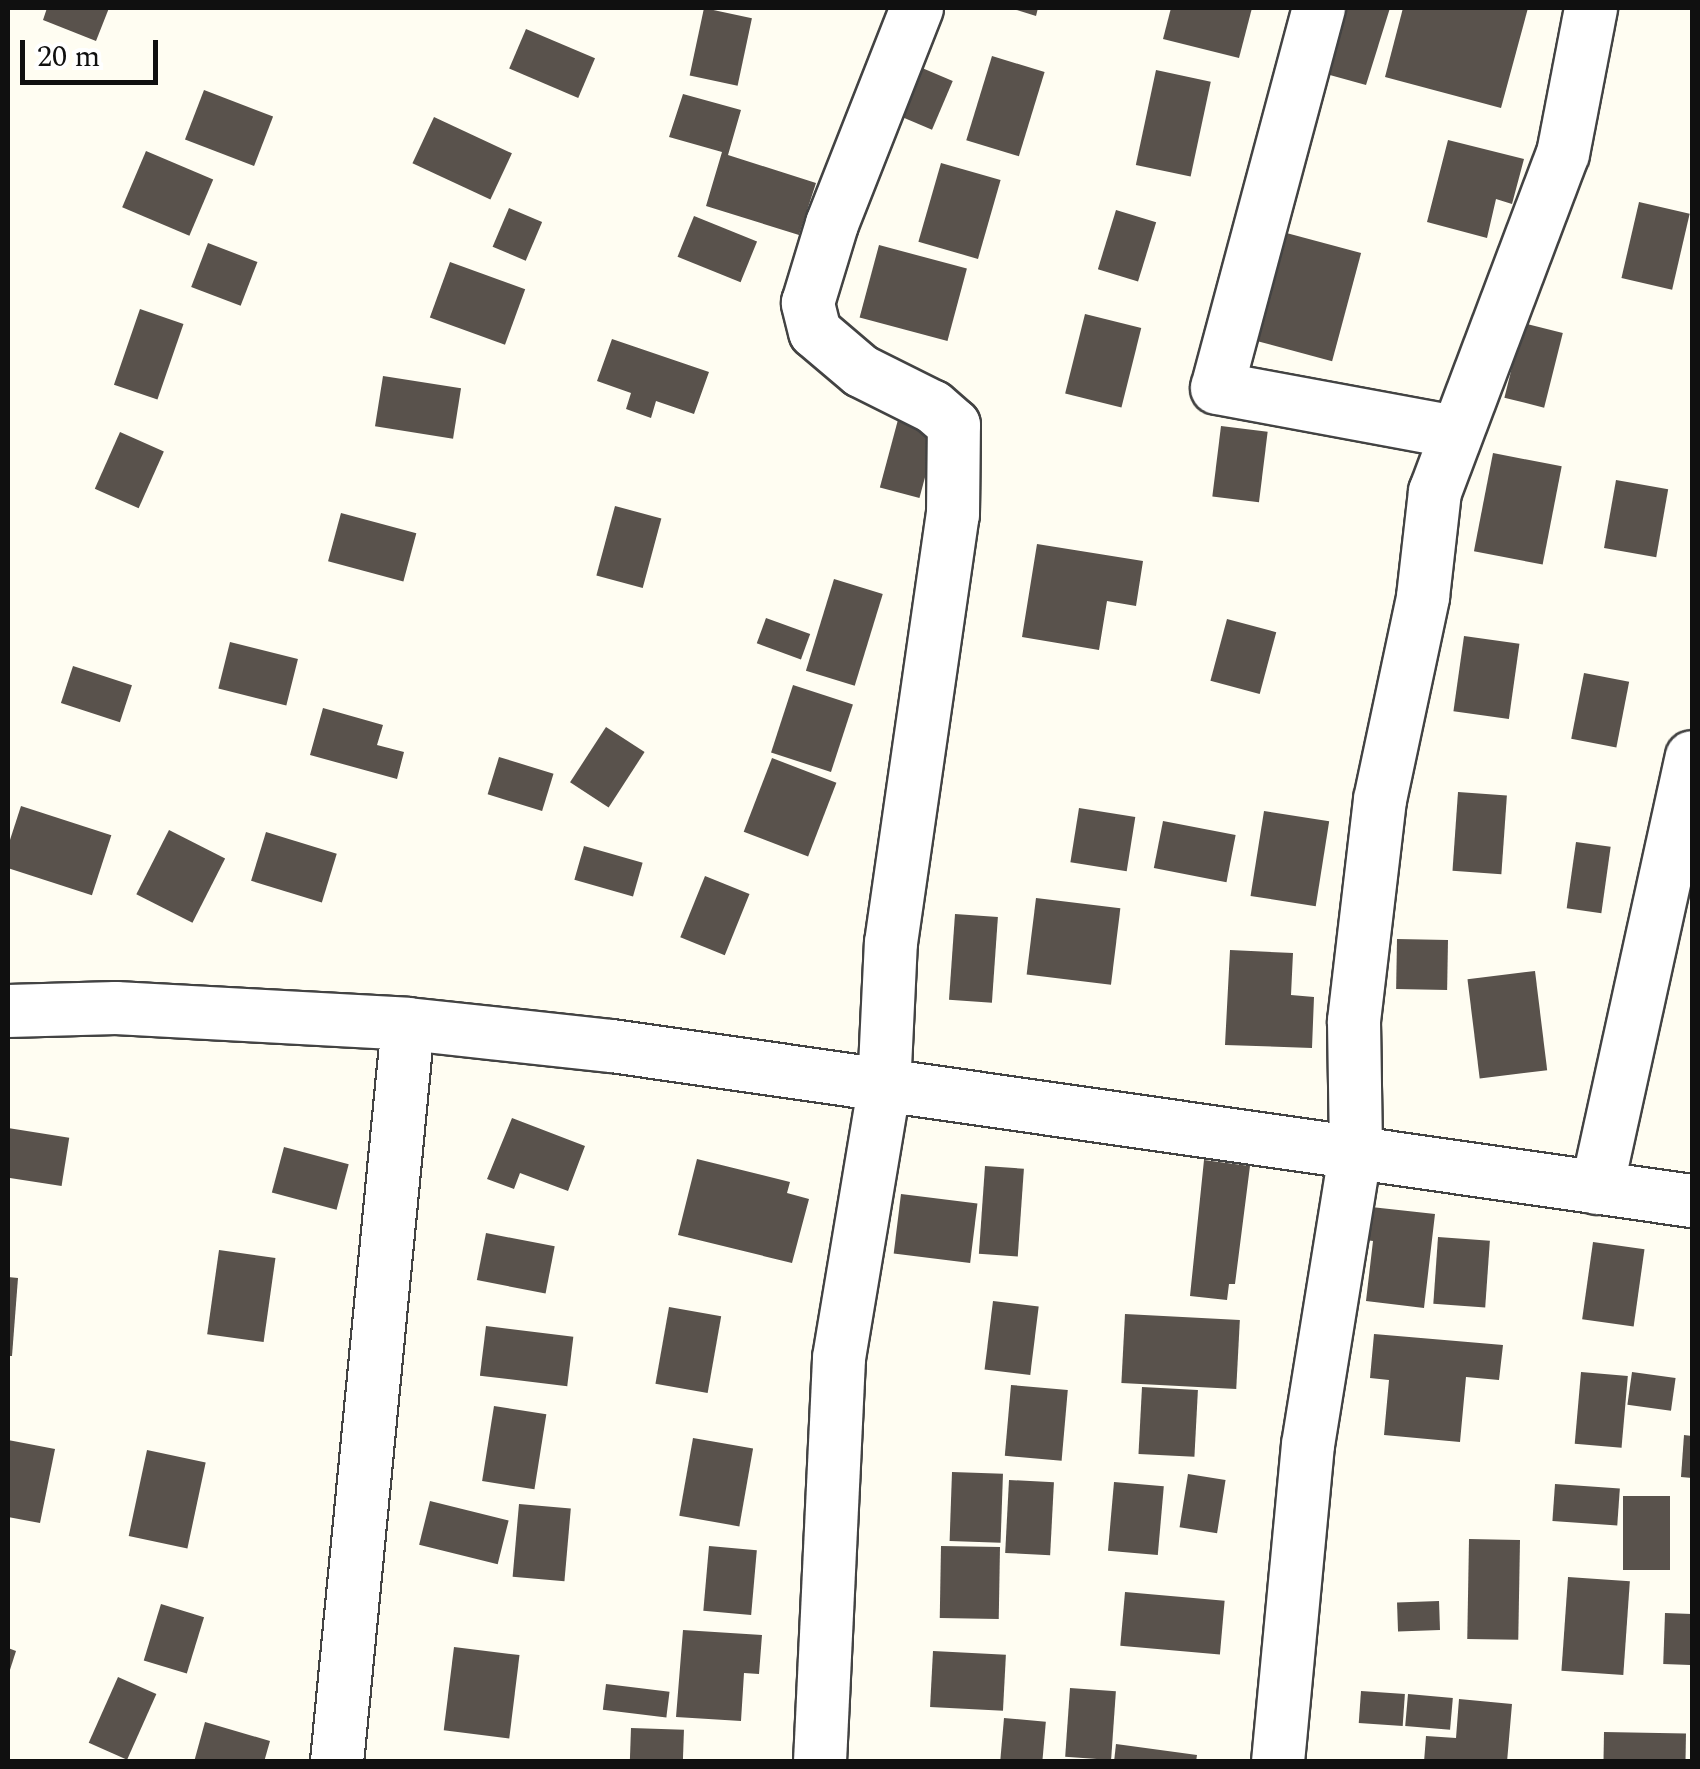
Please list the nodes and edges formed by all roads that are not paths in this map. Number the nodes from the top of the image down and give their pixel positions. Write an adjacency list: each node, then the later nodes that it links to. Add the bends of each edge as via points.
1 (918, 8): 8 (street, via 832,224 808,303 816,332 861,371 954,425 953,514 890,942)
2 (1320, 8): 4 (street, via 1217,388)
3 (1590, 8): 4 (street, via 1563,154)
4 (1454, 432): 9 (street, via 1435,492 1423,596 1380,800 1354,1021)
5 (1692, 757): 10 (street)
6 (8, 1011): 7 (street, via 116,1008)
7 (408, 1024): 8 (street, via 612,1046); 12 (street)
8 (884, 1089): 9 (street); 13 (street, via 839,1358)
9 (1356, 1149): 10 (street); 14 (street, via 1308,1444)
10 (1596, 1188): 11 (street)
11 (1692, 1202)
12 (337, 1762)
13 (820, 1762)
14 (1278, 1762)

